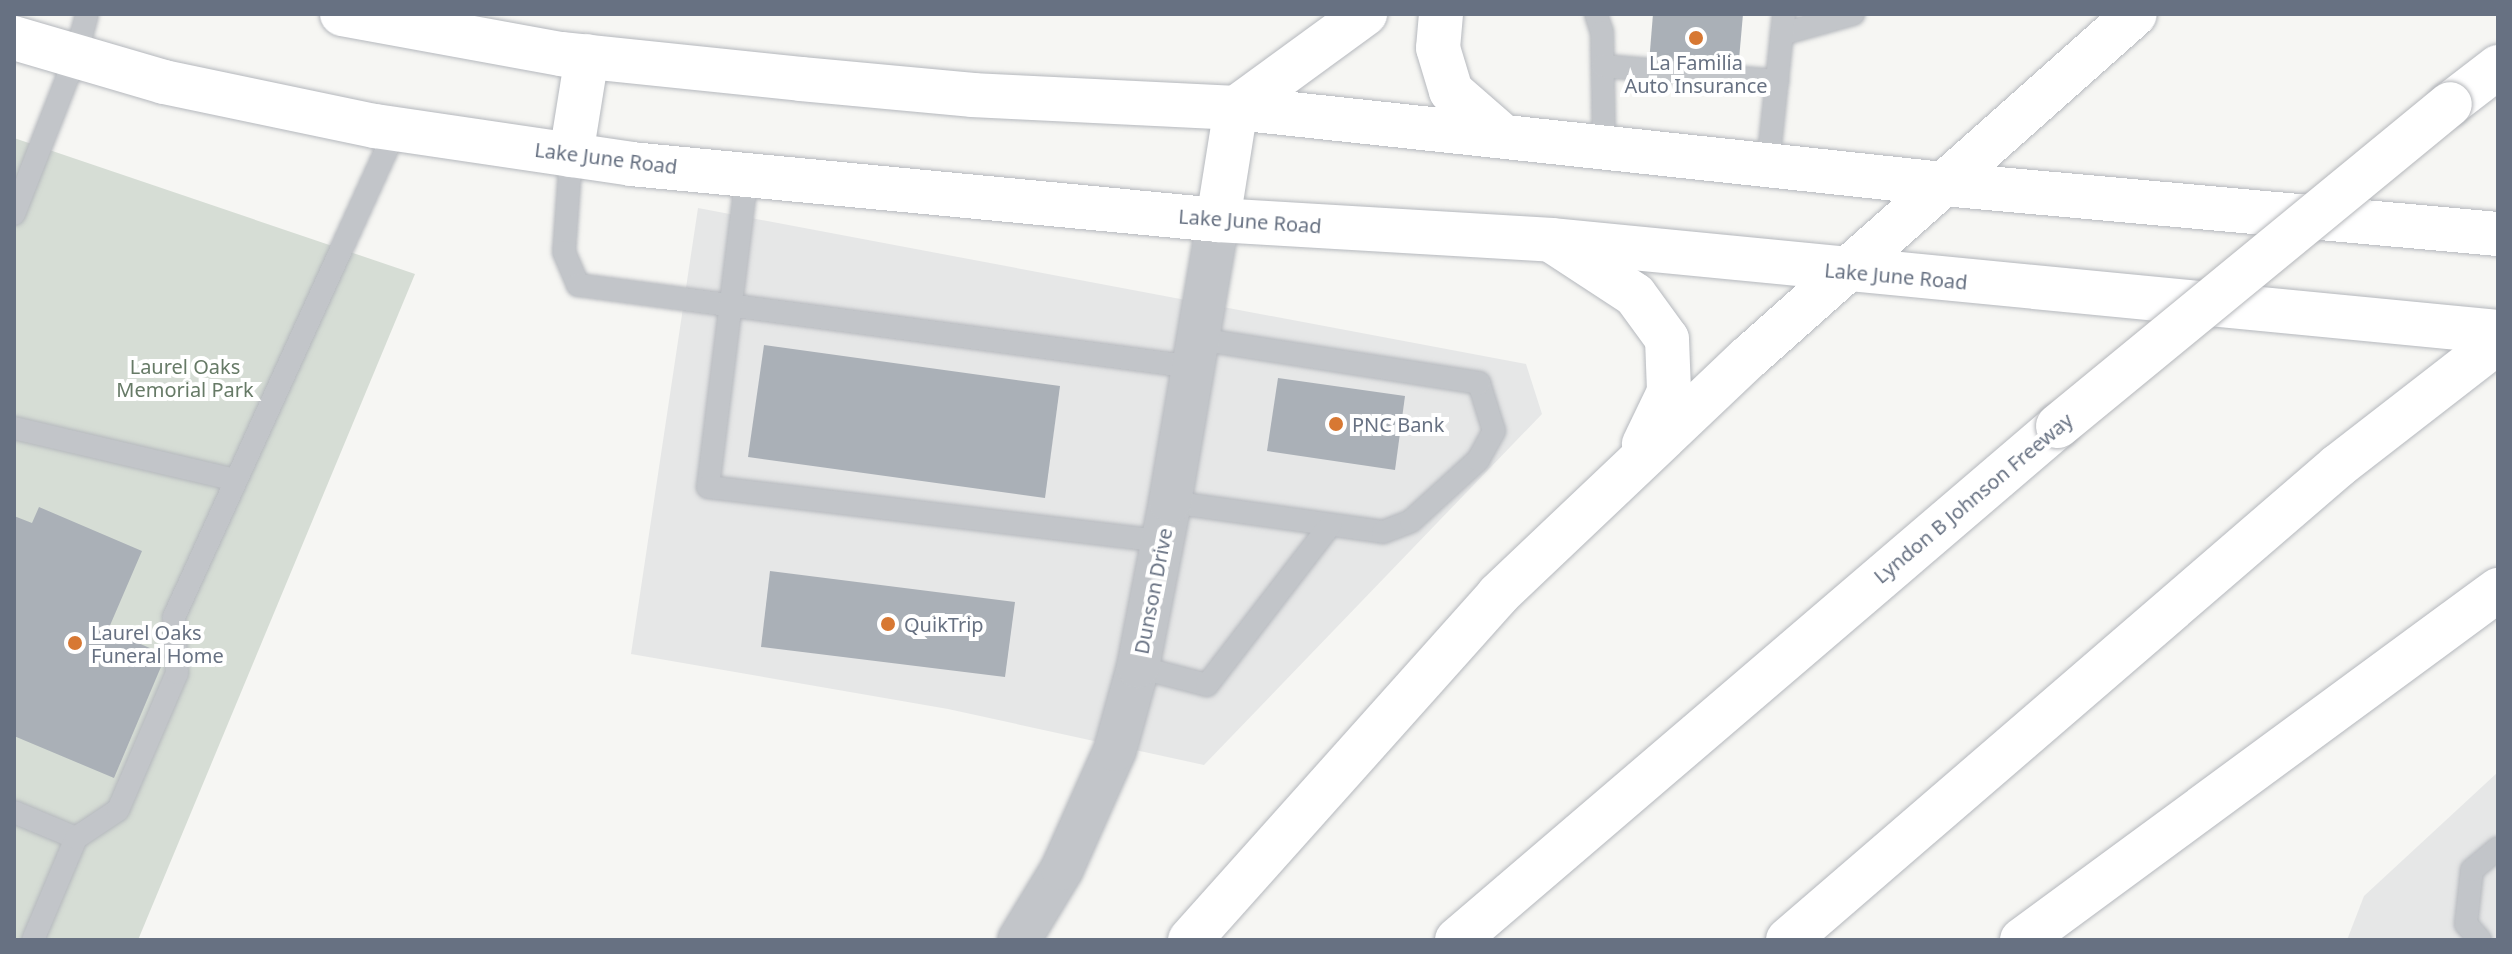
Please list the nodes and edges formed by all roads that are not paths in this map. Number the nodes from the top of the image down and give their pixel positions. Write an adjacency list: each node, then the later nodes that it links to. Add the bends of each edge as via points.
1 (87, 14): 10 (lane)
2 (1365, 14): 15 (main road)
3 (1441, 14): 17 (main road, via 1438,48 1451,91)
4 (1596, 14): 12 (lane)
5 (1853, 14): 8 (lane)
6 (2135, 14): 23 (main road)
7 (353, 15): 11 (main road)
8 (1783, 24): 14 (lane)
9 (14, 38): 10 (main road, Lake June Road)
10 (76, 56): 16 (main road, Lake June Road, via 164,82); 21 (lane)
11 (587, 56): 15 (main road, via 973,95); 19 (main road)
12 (1603, 66): 14 (lane); 18 (lane)
13 (2498, 67): 46 (main road, Lyndon B Johnson Freeway, bridge, via 2058,426)
14 (1777, 81): 20 (lane)
15 (1236, 108): 17 (main road); 25 (main road)
16 (396, 129): 19 (main road, Lake June Road); 35 (lane)
17 (1498, 132): 18 (main road)
18 (1604, 144): 20 (main road)
19 (571, 155): 22 (main road, Lake June Road); 29 (lane, via 564,252 578,285)
20 (1768, 164): 23 (main road)
21 (20, 173): 24 (lane)
22 (747, 174): 25 (main road, Lake June Road); 29 (lane)
23 (1943, 184): 26 (main road); 28 (main road)
24 (14, 214)
25 (1218, 220): 27 (main road, Lake June Road); 32 (street, Dunson Drive)
26 (2498, 234)
27 (1551, 240): 28 (main road, Lake June Road); 34 (main road, via 1635,295 1667,339 1669,392)
28 (1846, 271): 30 (main road, Lake June Road); 34 (main road)
29 (727, 308): 32 (lane); 36 (lane, via 708,487)
30 (2498, 332)
31 (2498, 342): 47 (main road, via 2338,466)
32 (1195, 353): 36 (street, Dunson Drive); 37 (lane, via 1479,383 1494,431 1478,460 1411,521 1383,532)
33 (14, 428): 35 (lane)
34 (1634, 465): 45 (main road, via 1498,595)
35 (235, 480): 41 (lane, via 174,617 177,673 118,810)
36 (1166, 522): 37 (lane); 39 (street, Dunson Drive)
37 (1330, 525): 39 (lane, via 1207,685)
38 (2498, 590): 48 (main road)
39 (1138, 667): 44 (street, Dunson Drive, via 1115,750 1062,869)
40 (14, 812): 41 (lane)
41 (76, 838): 43 (lane)
42 (2498, 848): 49 (lane, via 2472,870 2466,924)
43 (33, 940)
44 (1019, 940)
45 (1190, 940)
46 (1457, 940)
47 (1788, 940)
48 (2022, 940)
49 (2480, 940)

